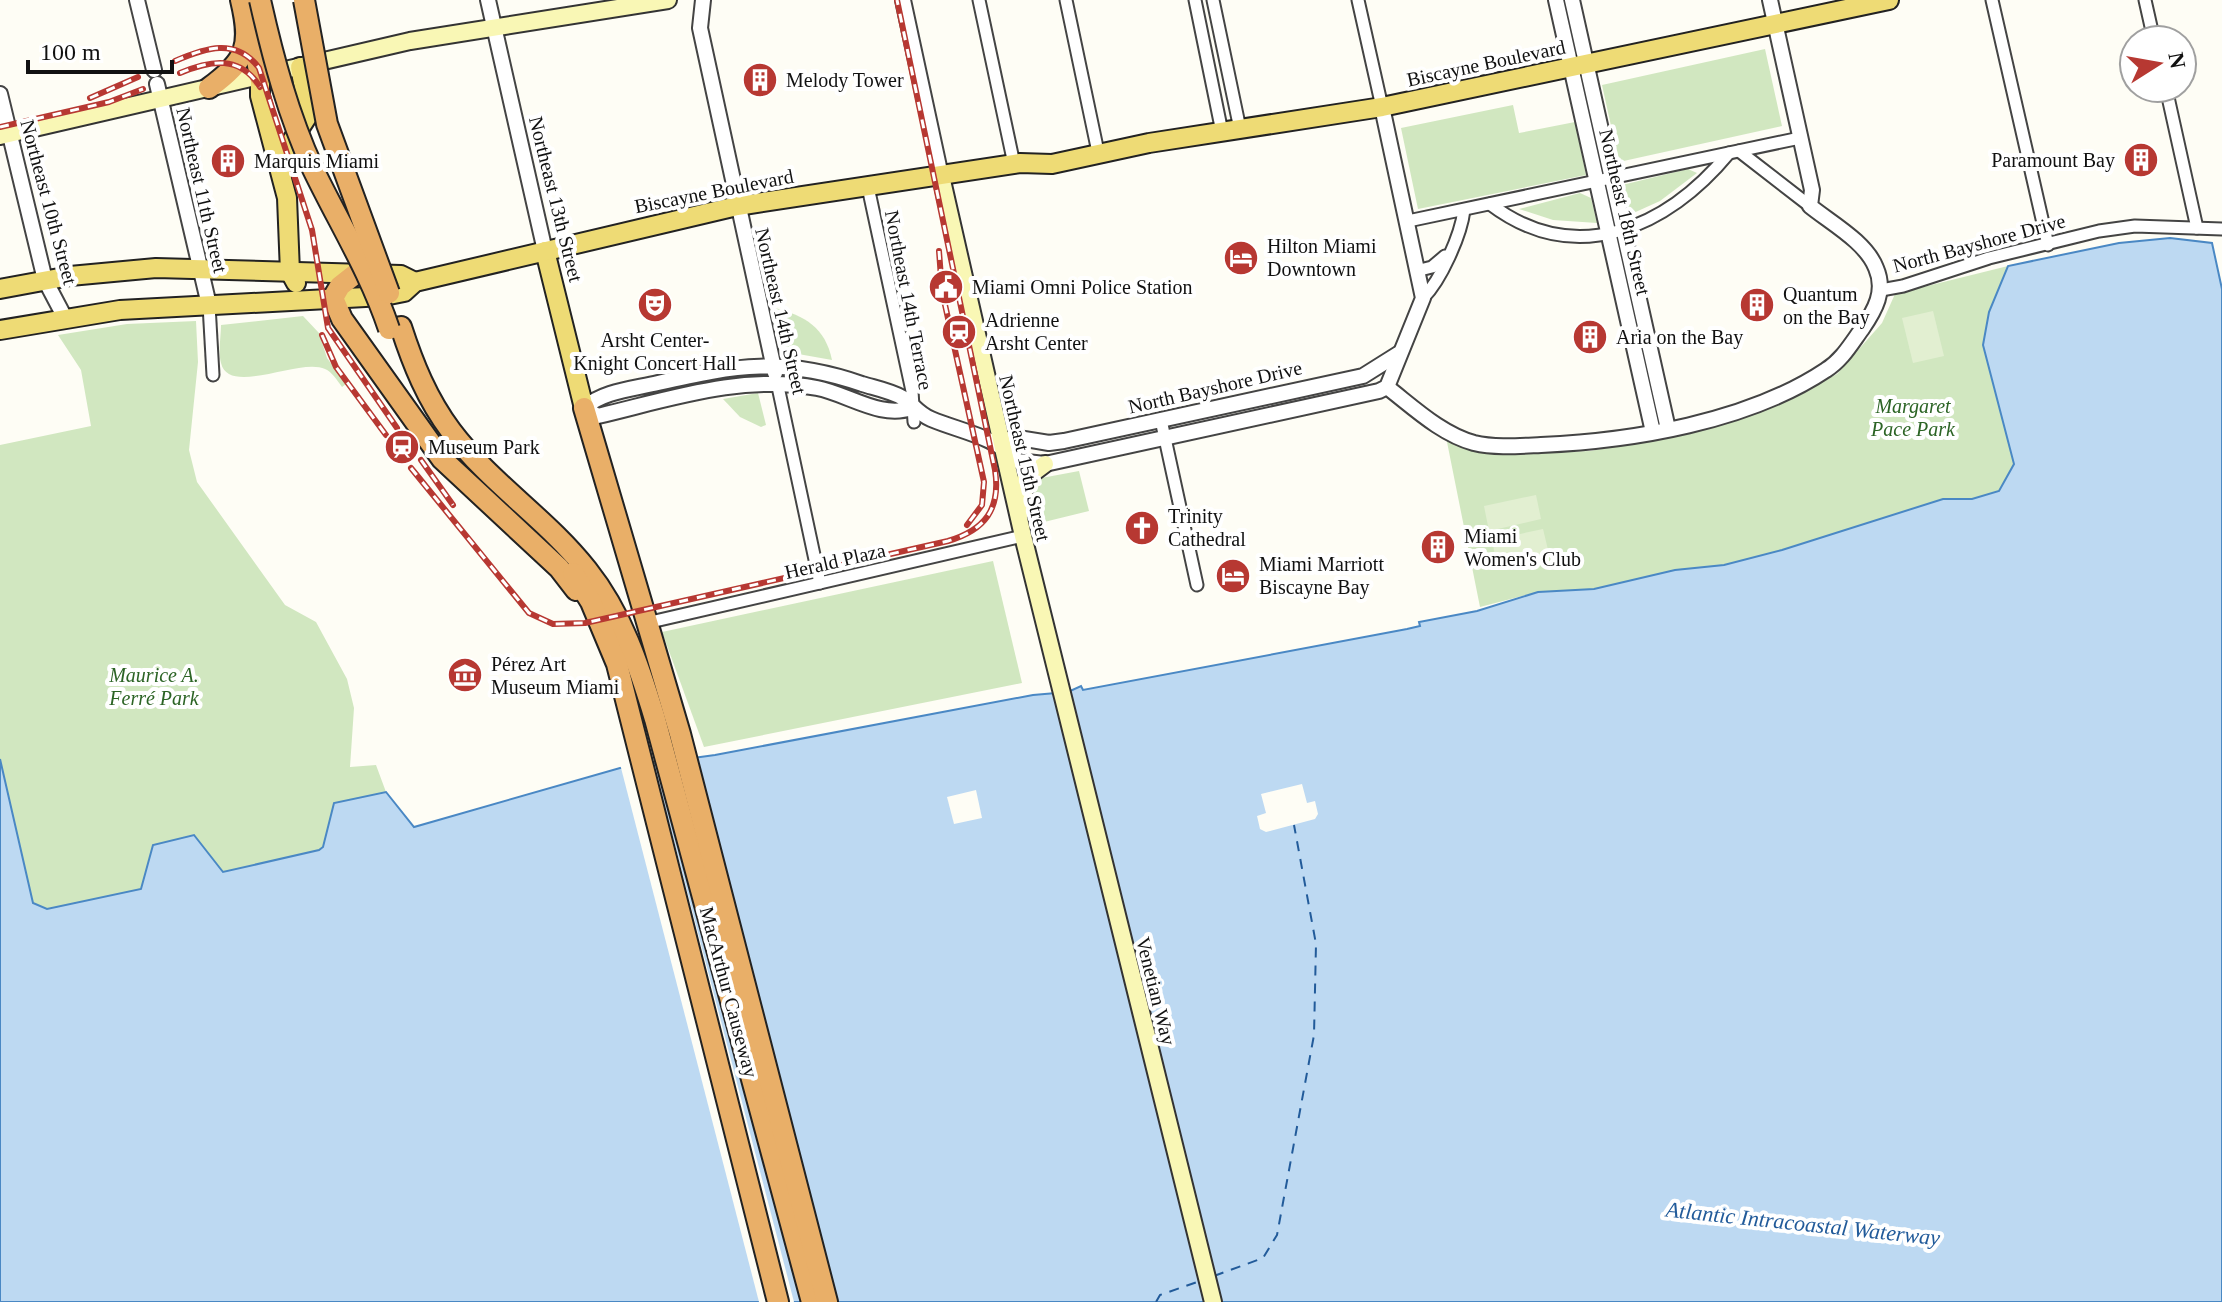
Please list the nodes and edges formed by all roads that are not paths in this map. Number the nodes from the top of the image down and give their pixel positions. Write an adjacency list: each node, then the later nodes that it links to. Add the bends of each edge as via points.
1 (137, 0): 26 (street, Northeast 11th Street)
2 (304, 0): 64 (highway, bridge, via 329,134)
3 (488, 0): 22 (street, Northeast 13th Street)
4 (668, 0): 22 (main road)
5 (703, 0): 42 (street, Northeast 14th Street, via 700,28)
6 (903, 0): 38 (street, Northeast 15th Street)
7 (979, 0): 36 (street)
8 (1066, 0): 35 (street)
9 (1195, 0): 31 (street)
10 (1213, 0): 31 (street)
11 (1358, 0): 30 (street)
12 (1556, 0): 23 (street, Northeast 18th Street)
13 (1572, 0): 23 (street, Northeast 18th Street)
14 (1770, 0): 21 (street)
15 (1889, 0): 18 (main road, Biscayne Boulevard)
16 (1992, 0): 49 (street)
17 (2145, 0): 20 (street)
18 (1868, 2): 21 (main road, Biscayne Boulevard)
19 (248, 3): 25 (highway); 27 (highway, via 243,55); 64 (highway, bridge, via 294,123)
20 (2150, 24)
21 (1775, 25): 23 (main road, Biscayne Boulevard); 33 (street)
22 (495, 29): 24 (main road); 50 (street, Northeast 13th Street)
23 (1579, 66): 30 (main road, Biscayne Boulevard); 39 (street, Northeast 18th Street)
24 (300, 67): 25 (main road); 37 (main road, via 308,118 291,142)
25 (260, 77): 27 (main road); 37 (main road, via 260,96)
26 (157, 85): 27 (main road); 32 (main road); 52 (street, Northeast 11th Street)
27 (209, 88)
28 (0, 94): 32 (street, Northeast 10th Street)
29 (2170, 104): 46 (street)
30 (1382, 107): 31 (main road, Biscayne Boulevard); 45 (street)
31 (1231, 130): 35 (main road, Biscayne Boulevard)
32 (5, 135): 56 (street, Northeast 10th Street)
33 (1800, 138): 34 (street); 43 (street, via 1812,190)
34 (1734, 152): 39 (street); 43 (street); 48 (street, via 1679,205)
35 (1094, 153): 36 (main road, Biscayne Boulevard, via 1052,164)
36 (1020, 164): 38 (main road, Biscayne Boulevard)
37 (282, 175): 54 (main road, via 291,227)
38 (941, 176): 40 (main road, Biscayne Boulevard); 83 (main road, Northeast 15th Street)
39 (1605, 180): 41 (street); 48 (street, Northeast 18th Street)
40 (868, 187): 42 (main road, Biscayne Boulevard); 78 (street, Northeast 14th Terrace, via 912,391)
41 (1490, 204): 44 (street); 48 (street, via 1511,220 1548,232)
42 (737, 206): 50 (main road, Biscayne Boulevard); 67 (street, Northeast 14th Street)
43 (1810, 206): 59 (street, via 1872,258)
44 (1464, 210): 45 (street); 51 (street)
45 (1408, 221): 53 (street)
46 (2197, 228): 47 (street, North Bayshore Drive); 49 (street, North Bayshore Drive, via 2135,226)
47 (2222, 229)
48 (1616, 231): 81 (street, Northeast 18th Street)
49 (2048, 245): 59 (street, North Bayshore Drive)
50 (545, 251): 57 (main road, Biscayne Boulevard); 77 (main road, Northeast 13th Street)
51 (1448, 252): 53 (street, via 1436,265); 61 (street, via 1434,287)
52 (199, 270): 54 (main road, Biscayne Boulevard); 56 (main road, Biscayne Boulevard, via 126,269); 62 (street, Northeast 11th Street)
53 (1420, 270): 61 (street)
54 (290, 272): 55 (main road, Biscayne Boulevard); 60 (main road, via 303,290)
55 (354, 275): 57 (main road, Biscayne Boulevard, via 401,275); 60 (highway)
56 (45, 280): 58 (main road, Biscayne Boulevard); 63 (street, Northeast 10th Street)
57 (415, 282): 60 (main road, Biscayne Boulevard, via 394,294)
58 (0, 289)
59 (1881, 290): 81 (street, North Bayshore Drive, via 1873,313 1828,369 1761,401)
60 (325, 298): 62 (main road, Biscayne Boulevard); 88 (highway, via 442,459 559,568)
61 (1423, 298): 66 (street)
62 (209, 305): 63 (main road, Biscayne Boulevard); 68 (street)
63 (65, 318): 65 (main road, Biscayne Boulevard)
64 (395, 328): 88 (highway, via 410,388 437,433 565,563); 91 (highway, MacArthur Causeway, via 451,431 563,541 594,579 620,621)
65 (0, 330)
66 (1398, 354): 69 (street, North Bayshore Drive); 72 (street)
67 (773, 364): 70 (street, North Bayshore Drive); 71 (street, Northeast 14th Street); 78 (street, North Bayshore Drive, via 848,379 905,398)
68 (213, 375)
69 (1363, 376): 73 (street, North Bayshore Drive); 75 (street)
70 (671, 380): 74 (street); 77 (street, North Bayshore Drive, via 595,398)
71 (777, 382): 74 (street, North Bayshore Drive, via 738,384); 78 (street, North Bayshore Drive); 86 (street, Northeast 14th Street)
72 (1387, 387): 75 (street, North Bayshore Drive); 81 (street, North Bayshore Drive, via 1474,443 1585,443)
73 (1304, 388): 76 (street, via 1322,389); 79 (street, via 1288,401 1273,404); 80 (street, North Bayshore Drive)
74 (675, 398): 77 (street, North Bayshore Drive, via 598,416)
75 (1350, 398): 76 (street, North Bayshore Drive)
76 (1334, 401): 79 (street, North Bayshore Drive)
77 (584, 408): 91 (highway)
78 (912, 415): 83 (street, North Bayshore Drive)
79 (1263, 416): 82 (street, North Bayshore Drive)
80 (1161, 420): 82 (street); 83 (street, North Bayshore Drive, via 1049,443 1013,437)
81 (1661, 430)
82 (1165, 438): 84 (street, North Bayshore Drive); 87 (street)
83 (1003, 444): 84 (street, North Bayshore Drive, via 1017,461); 85 (main road, Northeast 15th Street)
84 (1045, 464): 85 (main road, via 1025,479)
85 (1023, 536): 86 (street, Herald Plaza); 90 (main road, Northeast 15th Street)
86 (820, 583): 89 (street, Herald Plaza)
87 (1197, 585)
88 (594, 608): 92 (highway, MacArthur Causeway, via 613,653 650,790)
89 (655, 621)
90 (1060, 689): 95 (main road, Venetian Way)
91 (670, 736): 93 (highway, MacArthur Causeway); 94 (highway)
92 (778, 1302)
93 (812, 1302)
94 (827, 1302)
95 (1213, 1302)

